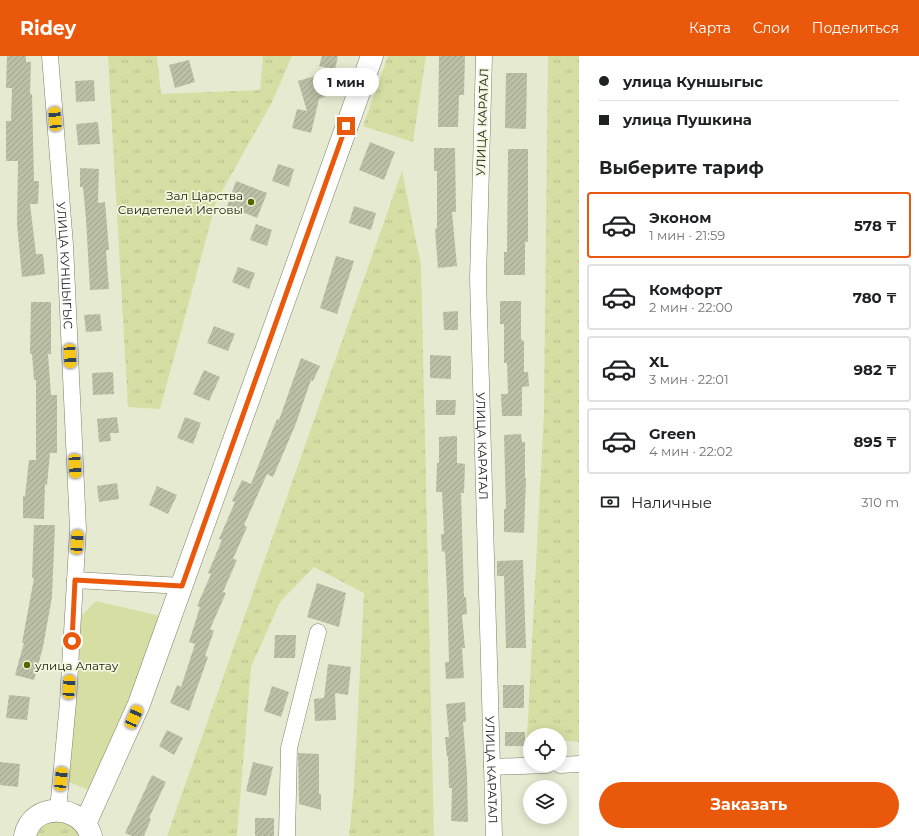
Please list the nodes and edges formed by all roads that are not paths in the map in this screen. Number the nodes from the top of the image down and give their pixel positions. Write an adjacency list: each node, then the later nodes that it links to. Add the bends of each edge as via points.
1 (50, 56): 4 (street, УЛИЦА КУНШЫГЫС, via 66,253 78,529)
2 (372, 56): 5 (street)
3 (484, 56): 10 (street, УЛИЦА КАРАТАЛ, via 478,279)
4 (75, 580): 5 (street); 11 (street, УЛИЦА КУНШЫГЫС, via 68,702)
5 (182, 586): 12 (street, via 140,704)
6 (318, 632): 14 (street, via 289,748)
7 (579, 764): 8 (street)
8 (567, 765)
9 (523, 766): 10 (street)
10 (492, 767): 15 (street, УЛИЦА КАРАТАЛ)
11 (58, 810): 12 (street, via 78,817); 13 (street, via 38,816 30,824)
12 (88, 830)
13 (25, 836)
14 (287, 836)
15 (494, 836)

